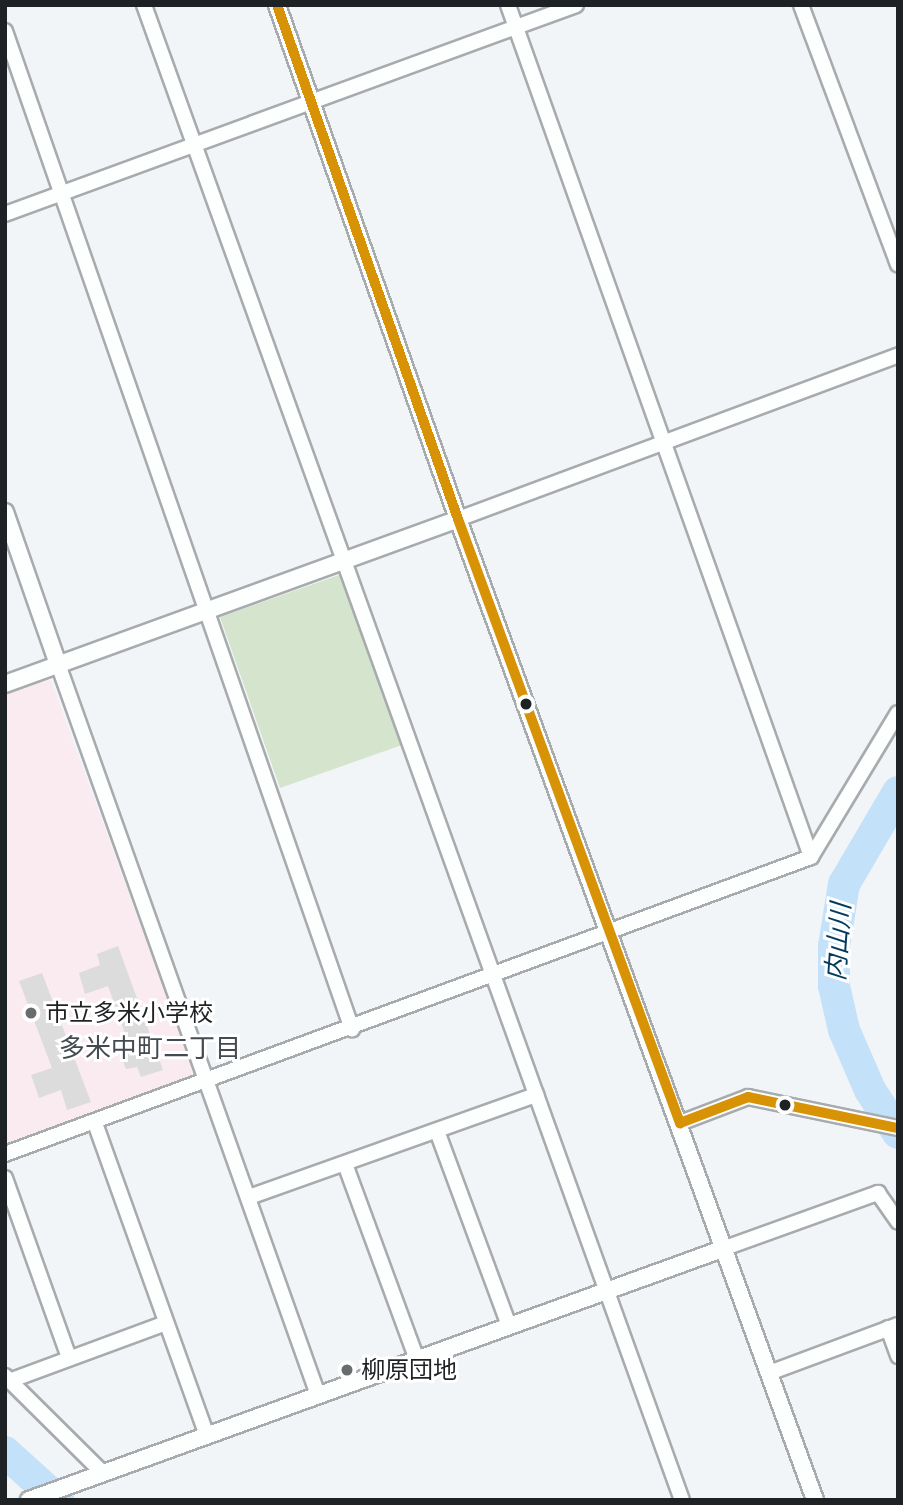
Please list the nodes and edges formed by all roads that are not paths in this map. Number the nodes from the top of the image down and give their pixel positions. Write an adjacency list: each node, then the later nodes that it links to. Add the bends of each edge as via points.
1 (144, 5): 9 (street)
2 (277, 5): 8 (street)
3 (508, 5): 6 (street)
4 (576, 5): 6 (street)
5 (801, 5): 12 (street)
6 (517, 27): 8 (street); 14 (street, via 603,281)
7 (5, 31): 10 (street)
8 (312, 102): 9 (street); 16 (street)
9 (195, 144): 10 (street); 17 (street)
10 (60, 195): 11 (street); 18 (street)
11 (5, 214)
12 (898, 264)
13 (898, 355): 14 (street)
14 (665, 441): 16 (street); 22 (street)
15 (5, 512): 19 (street)
16 (458, 519): 17 (street); 23 (street)
17 (345, 560): 18 (street); 24 (street)
18 (204, 612): 19 (street); 25 (street)
19 (58, 664): 20 (street); 26 (street)
20 (5, 684)
21 (898, 713): 22 (street)
22 (811, 857): 23 (street)
23 (610, 933): 24 (street); 29 (street)
24 (493, 977): 25 (street); 27 (street)
25 (352, 1029): 26 (street)
26 (207, 1081): 28 (street); 35 (street)
27 (536, 1096): 31 (street); 38 (street)
28 (95, 1122): 32 (street); 39 (street)
29 (680, 1123): 30 (street, via 748,1097); 37 (street)
30 (898, 1128)
31 (437, 1131): 33 (street); 40 (street)
32 (5, 1154)
33 (345, 1164): 35 (street); 44 (street)
34 (5, 1178): 43 (street)
35 (249, 1197): 47 (street)
36 (898, 1222): 37 (street, via 878,1193)
37 (724, 1248): 38 (street); 45 (street)
38 (606, 1291): 40 (street); 51 (street)
39 (166, 1323): 43 (street); 48 (street)
40 (509, 1326): 44 (street)
41 (893, 1327): 42 (street); 45 (street)
42 (898, 1356)
43 (69, 1358): 46 (street)
44 (417, 1360): 47 (street)
45 (769, 1373): 52 (street)
46 (7, 1378): 49 (street)
47 (318, 1395): 48 (street)
48 (206, 1433): 49 (street)
49 (102, 1472): 50 (street)
50 (29, 1500)
51 (682, 1500)
52 (815, 1500)

